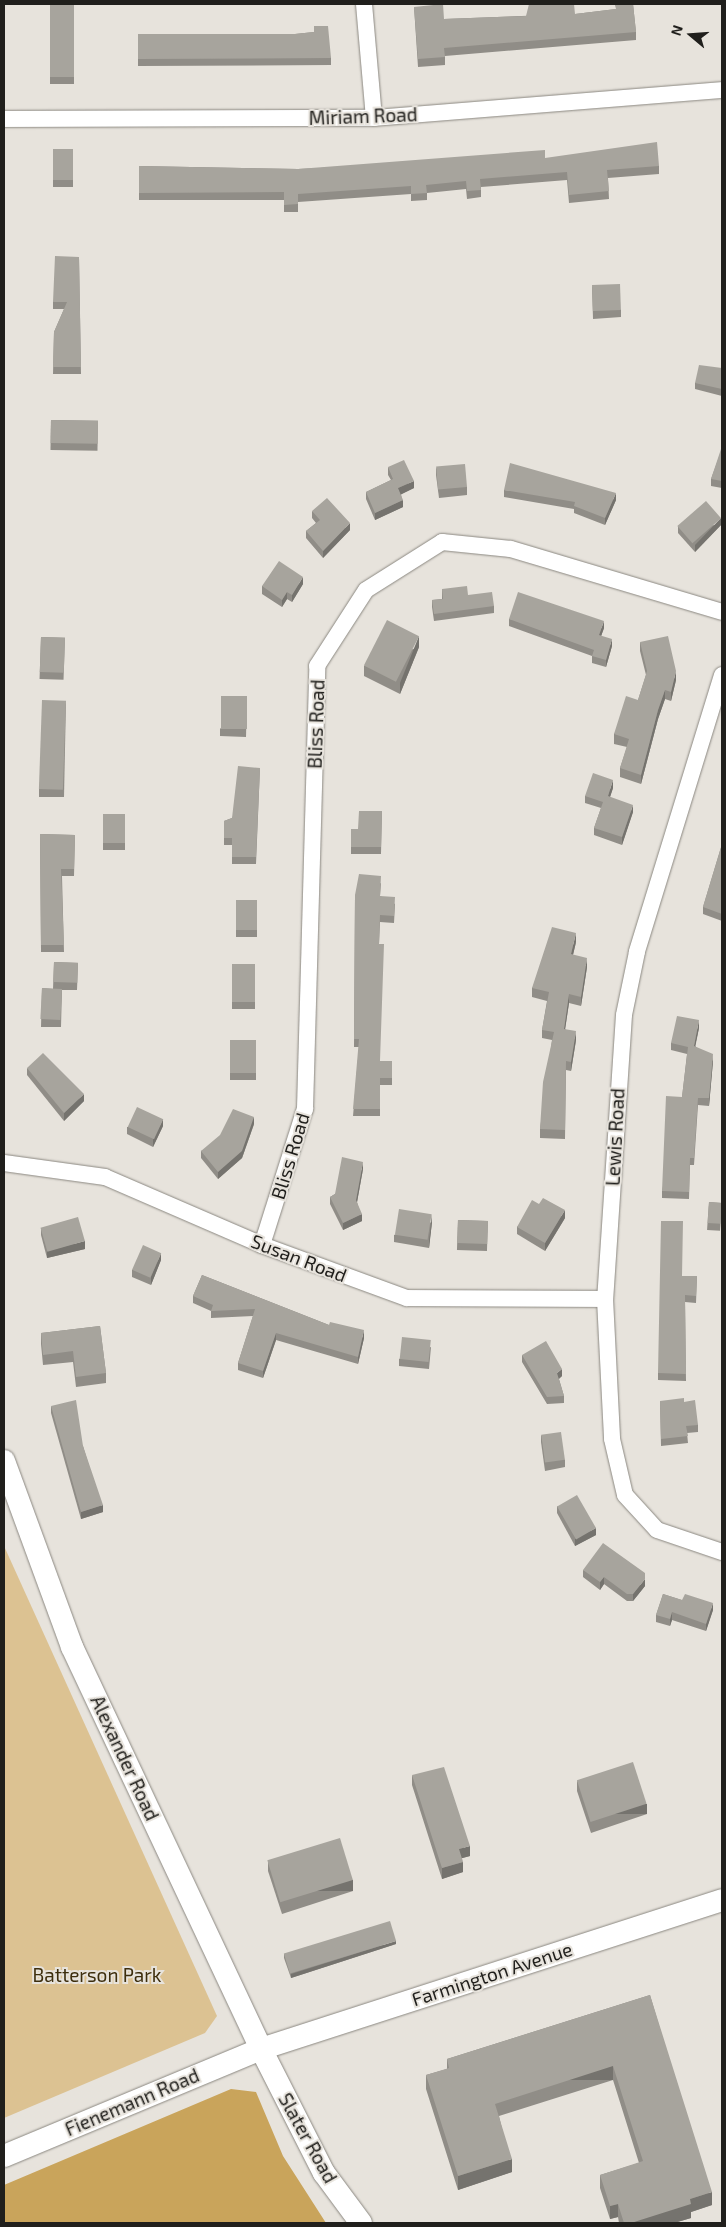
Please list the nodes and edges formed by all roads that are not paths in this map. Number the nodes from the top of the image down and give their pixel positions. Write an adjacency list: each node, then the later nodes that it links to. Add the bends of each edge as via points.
1 (364, 4): 3 (street)
2 (722, 90): 3 (street, Miriam Road)
3 (374, 118): 4 (street, Miriam Road)
4 (4, 119)
5 (722, 612): 8 (street, Bliss Road, via 511,549 442,542 366,590 317,666 305,1109)
6 (722, 675): 9 (street, Lewis Road, via 638,952 624,1015)
7 (4, 1163): 8 (street, Susan Road, via 48,1166 105,1177)
8 (262, 1245): 9 (street, Susan Road, via 407,1298)
9 (605, 1299): 11 (street, Lewis Road, via 612,1439 626,1495 657,1530)
10 (4, 1461): 13 (main road, Alexander Road, via 72,1647)
11 (722, 1552)
12 (722, 1900): 13 (main road, Farmington Avenue)
13 (261, 2049): 14 (main road, Fienemann Road); 15 (main road, Slater Road, via 324,2173)
14 (4, 2156)
15 (361, 2223)

